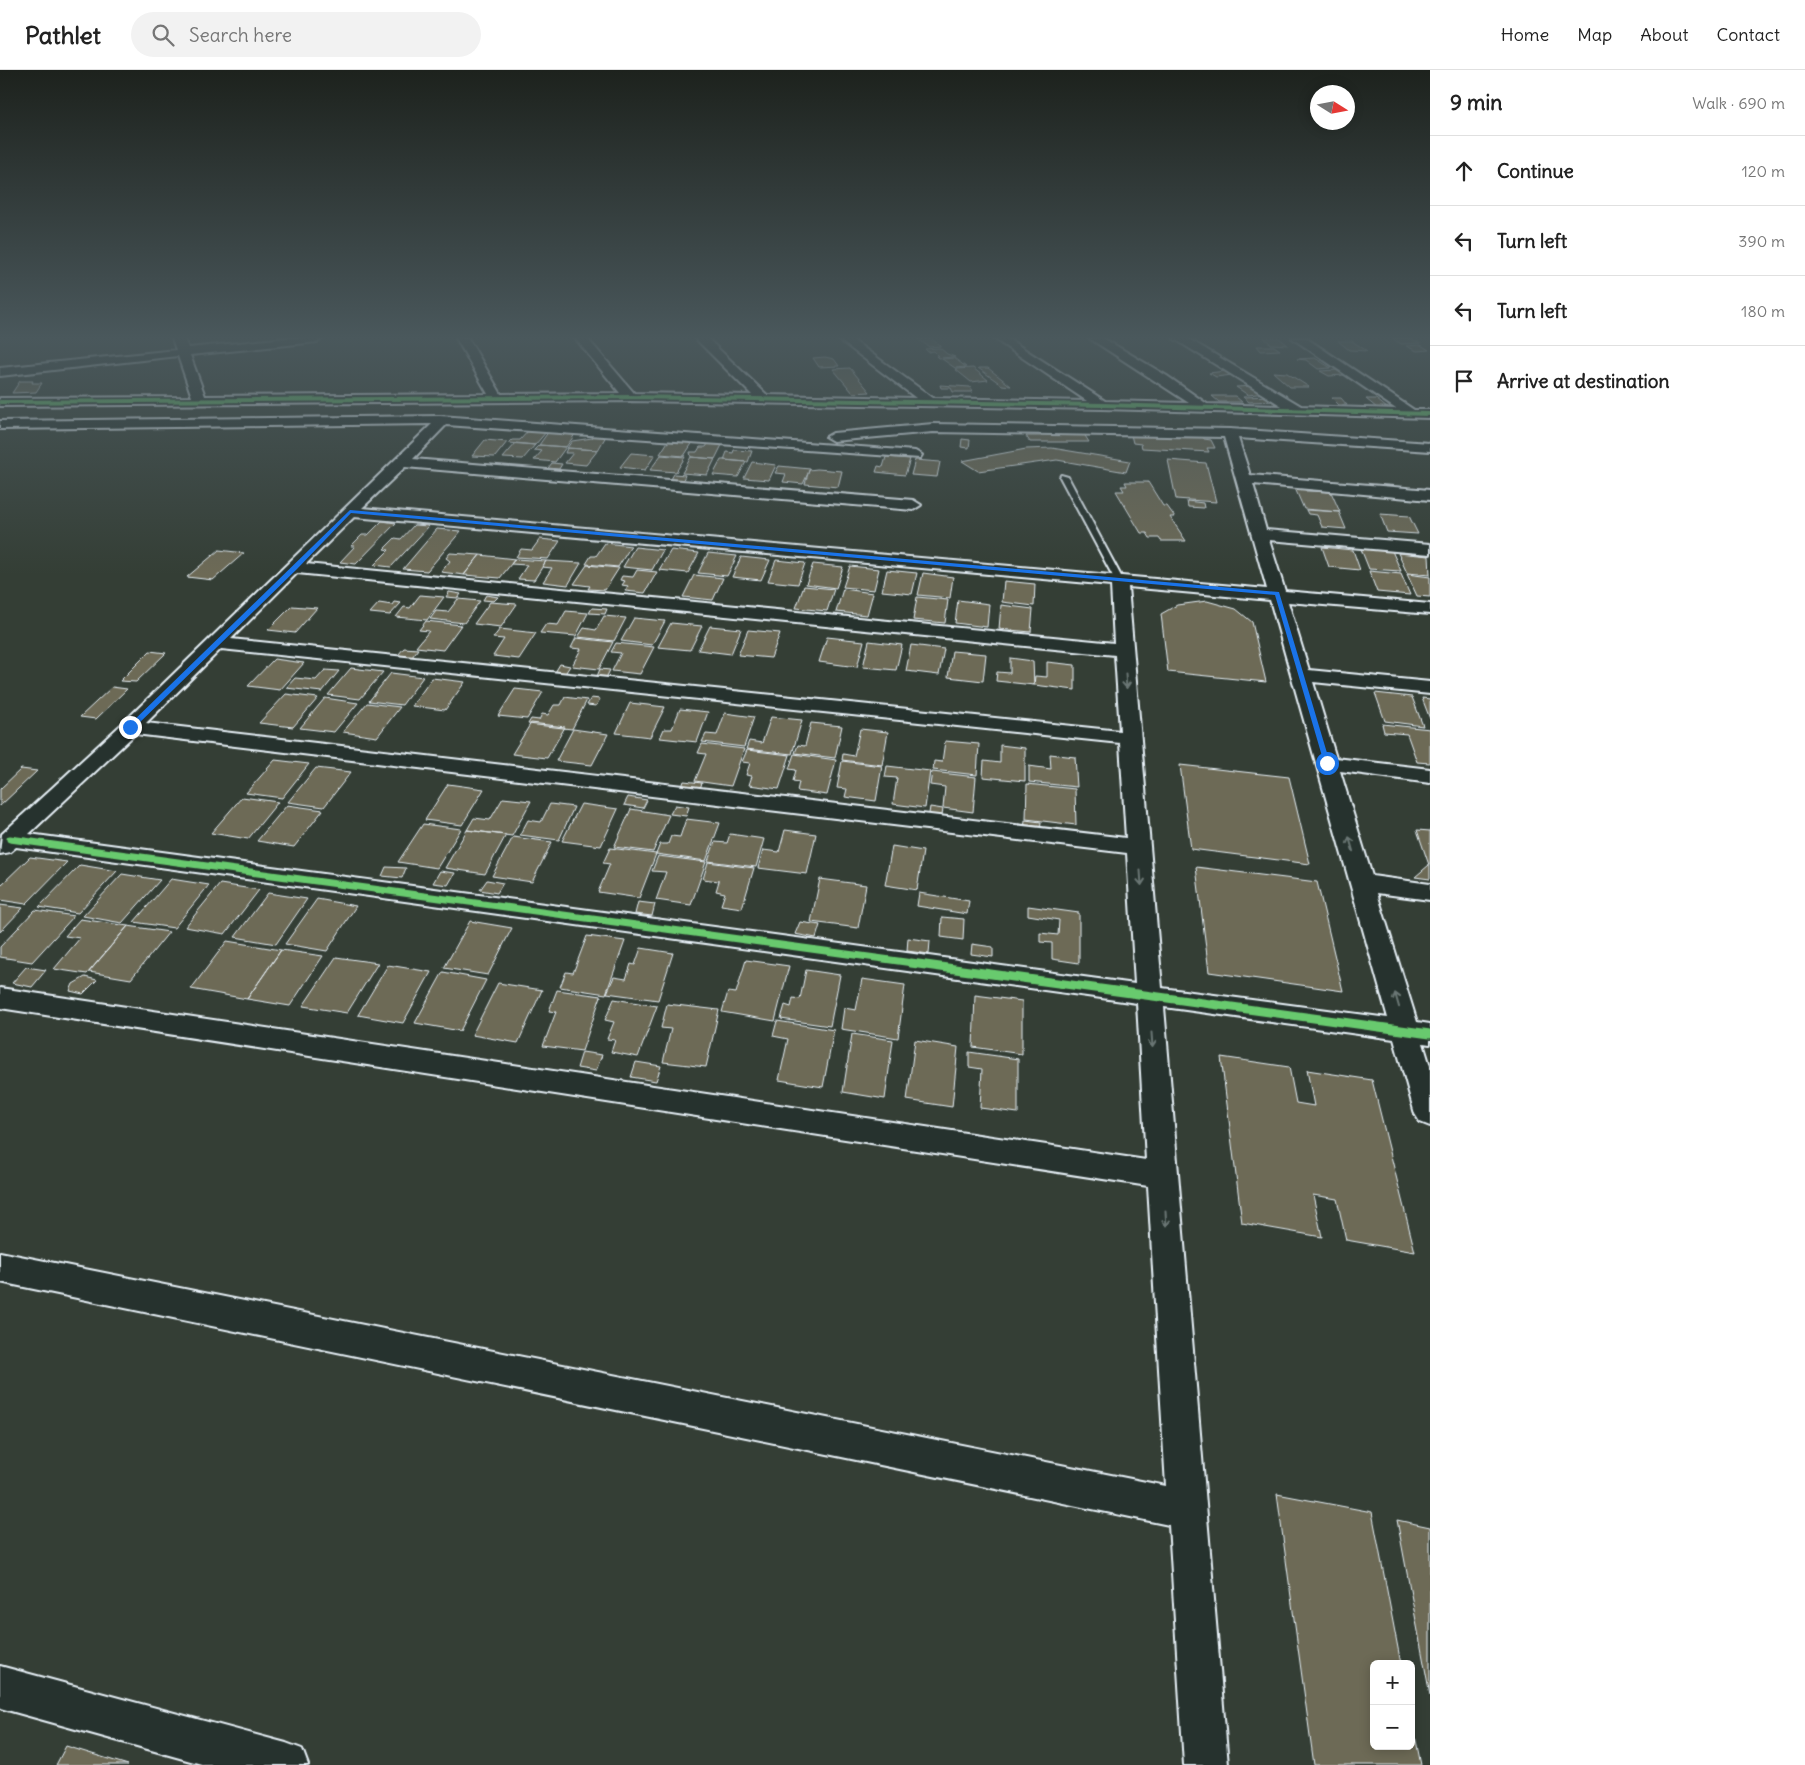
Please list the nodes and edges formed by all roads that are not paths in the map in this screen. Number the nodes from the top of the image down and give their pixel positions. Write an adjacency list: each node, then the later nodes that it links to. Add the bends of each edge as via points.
1 (440, 420): 2 (street); 4 (street); 7 (street, via 440,424)
2 (0, 425)
3 (1230, 433): 4 (street, via 933,428); 5 (street); 9 (street)
4 (763, 444): 6 (street)
5 (1430, 447)
6 (916, 455)
7 (400, 462): 11 (street); 12 (street)
8 (1064, 477): 16 (lane)
9 (1244, 479): 10 (street); 13 (street)
10 (1430, 495)
11 (913, 505)
12 (350, 512): 15 (street); 16 (street)
13 (1260, 534): 14 (street); 17 (street)
14 (1430, 549)
15 (295, 568): 19 (street); 20 (street)
16 (1119, 580): 17 (street); 20 (street)
17 (1277, 594): 18 (street); 21 (street)
18 (1430, 609)
19 (217, 643): 23 (street); 24 (street)
20 (1124, 650): 24 (street, one-way to 24)
21 (1301, 675): 22 (street); 25 (street)
22 (1430, 688)
23 (130, 727): 27 (street); 28 (street)
24 (1130, 738): 28 (street)
25 (1327, 763): 26 (street); 29 (street, one-way to 25)
26 (1430, 776)
27 (3, 842): 31 (street)
28 (1138, 847): 31 (street, one-way to 31)
29 (1362, 883): 30 (street); 33 (street, one-way to 29)
30 (1430, 892)
31 (1149, 994): 33 (street); 35 (street, one-way to 35)
32 (0, 998): 35 (street)
33 (1418, 1033): 34 (street)
34 (1430, 1114)
35 (1162, 1175): 37 (street, one-way to 37)
36 (0, 1267): 37 (street)
37 (1187, 1509): 40 (street)
38 (0, 1686): 39 (street)
39 (286, 1765)
40 (1206, 1765)

